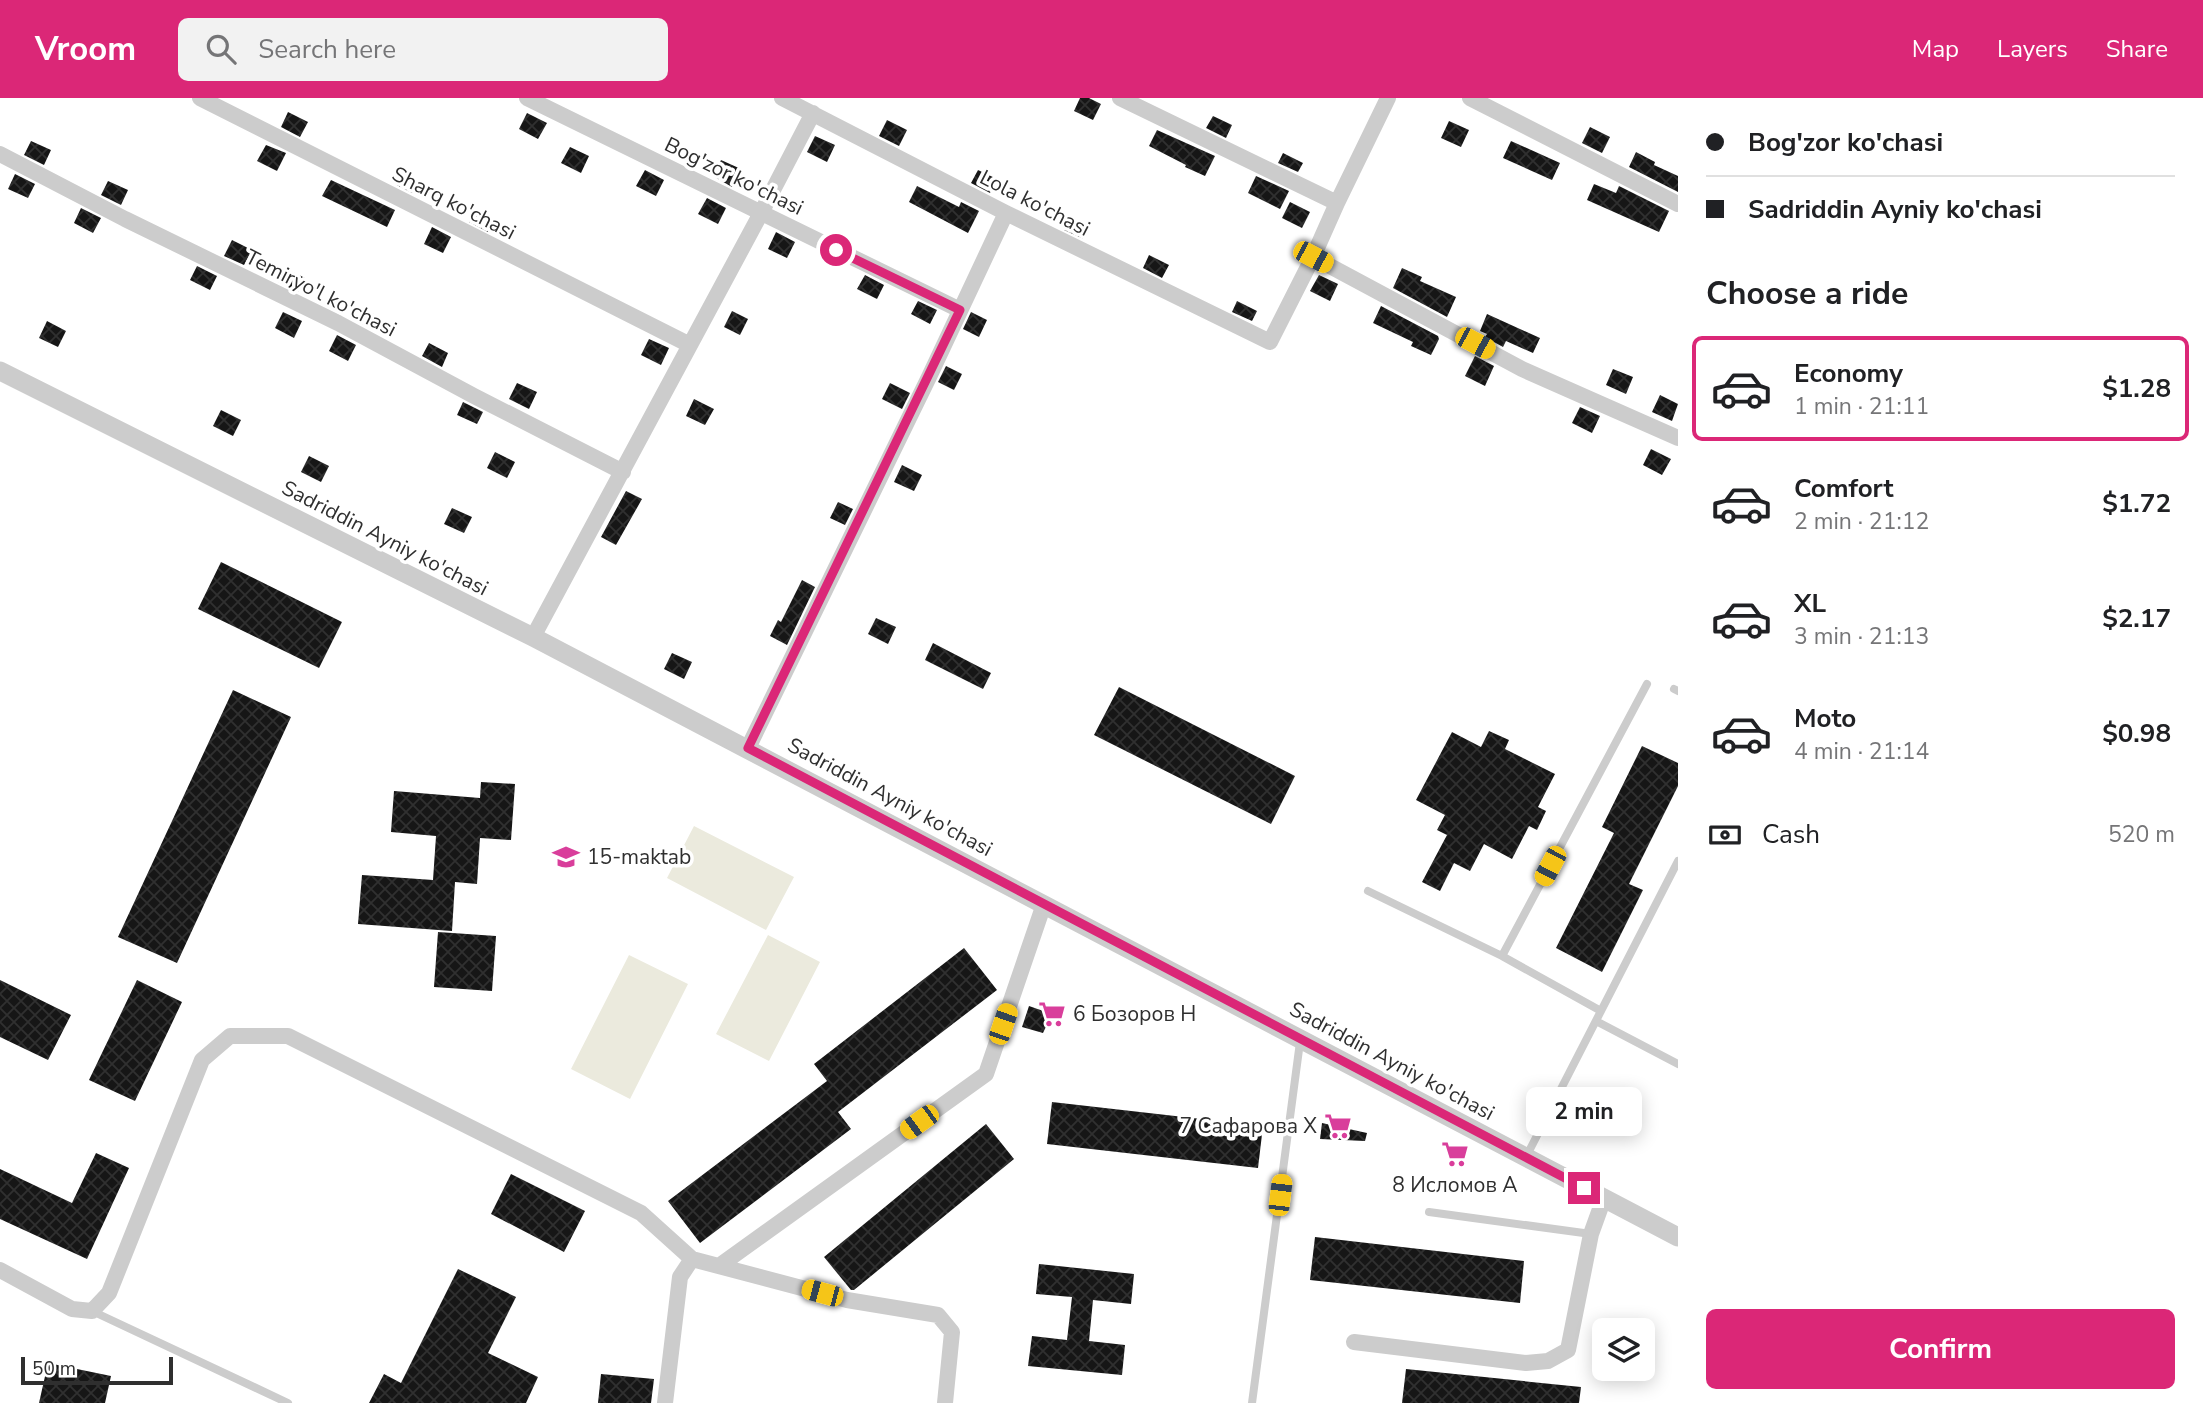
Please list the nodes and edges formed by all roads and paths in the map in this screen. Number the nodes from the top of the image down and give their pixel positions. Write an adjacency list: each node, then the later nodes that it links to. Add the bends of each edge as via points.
1 (200, 98): 15 (street, Sharq ko'chasi)
2 (527, 98): 11 (street, Bog'zor ko'chasi)
3 (782, 98): 7 (street, Lola ko'chasi)
4 (1120, 98): 9 (street)
5 (1388, 98): 9 (street)
6 (1470, 98): 10 (street)
7 (813, 113): 11 (street); 12 (street, Lola ko'chasi)
8 (0, 154): 18 (street, Temiryo'l ko'chasi)
9 (1337, 202): 13 (street)
10 (1678, 204)
11 (761, 213): 14 (street, Bog'zor ko'chasi); 15 (street)
12 (1006, 213): 13 (street, Lola ko'chasi, via 1270,342); 14 (street)
13 (1313, 257): 17 (street, via 1522,369)
14 (960, 310): 21 (street)
15 (690, 345): 18 (street)
16 (0, 370): 19 (street, Sadriddin Ayniy ko'chasi)
17 (1678, 438)
18 (623, 472): 19 (street)
19 (533, 637): 21 (street, Sadriddin Ayniy ko'chasi)
20 (1647, 684): 25 (lane)
21 (748, 748): 24 (street, Sadriddin Ayniy ko'chasi)
22 (1678, 862): 26 (lane)
23 (1368, 891): 25 (lane)
24 (1044, 904): 28 (street, Sadriddin Ayniy ko'chasi); 36 (street, via 986,1074)
25 (1502, 956): 26 (lane)
26 (1601, 1011): 27 (lane)
27 (1596, 1021): 29 (lane); 30 (lane)
28 (1301, 1039): 30 (street, Sadriddin Ayniy ko'chasi); 43 (lane)
29 (1678, 1064)
30 (1525, 1157): 31 (street, Sadriddin Ayniy ko'chasi)
31 (1604, 1198): 33 (street); 34 (street, Sadriddin Ayniy ko'chasi)
32 (1429, 1212): 33 (lane)
33 (1591, 1234): 39 (street, via 1568,1350 1548,1361 1526,1363)
34 (1678, 1237)
35 (692, 1259): 36 (street); 38 (street, via 641,1213 288,1037 230,1037 202,1060 109,1293); 41 (street, via 680,1277)
36 (719, 1266): 42 (street, via 847,1300 938,1315 952,1332)
37 (0, 1270): 38 (street, via 72,1309)
38 (92, 1311): 40 (lane)
39 (1354, 1342)
40 (288, 1403)
41 (665, 1403)
42 (945, 1403)
43 (1252, 1403)

